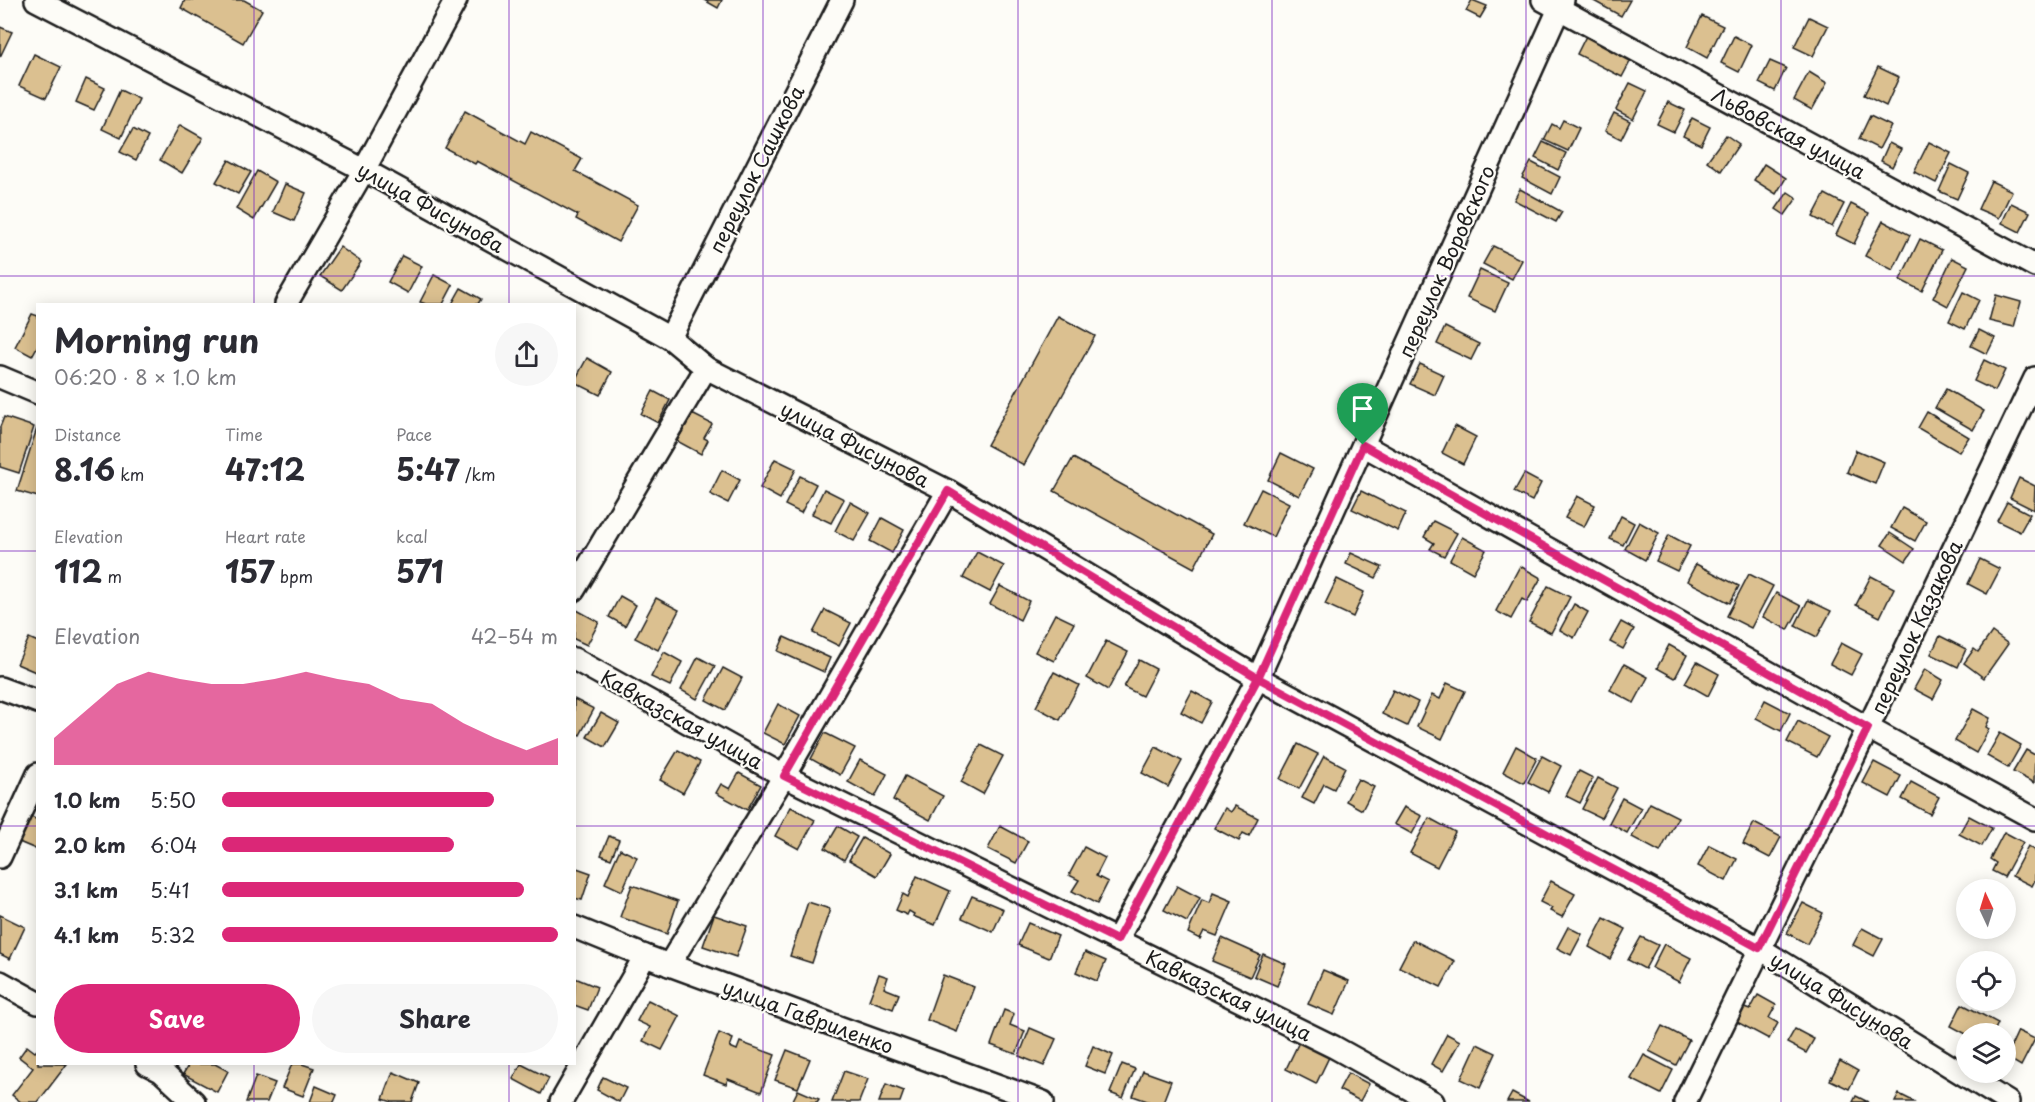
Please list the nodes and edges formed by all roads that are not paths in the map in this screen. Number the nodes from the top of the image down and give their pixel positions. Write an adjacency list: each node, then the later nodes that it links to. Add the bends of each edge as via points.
1 (36, 0): 5 (street, улица Фисунова)
2 (456, 0): 5 (street)
3 (842, 0): 8 (street, переулок Сашкова)
4 (1555, 3): 6 (street, Львовская улица); 13 (street, переулок Воровского)
5 (364, 170): 7 (street); 8 (street, улица Фисунова)
6 (2035, 266)
7 (287, 303)
8 (670, 338): 9 (street, улица Фисунова)
9 (706, 368): 14 (street, улица Фисунова); 15 (street)
10 (0, 377): 12 (street)
11 (2035, 378): 20 (street, переулок Казакова)
12 (36, 392)
13 (1363, 445): 17 (street, переулок Воровского); 20 (street)
14 (948, 491): 17 (street, улица Фисунова); 21 (street)
15 (576, 587)
16 (576, 660): 21 (street, Кавказская улица)
17 (1258, 678): 26 (street, переулок Воровского); 27 (street, улица Фисунова)
18 (0, 688): 19 (street)
19 (36, 701)
20 (1868, 728): 23 (street); 27 (street, переулок Казакова)
21 (784, 776): 26 (street, Кавказская улица); 29 (street)
22 (36, 778): 24 (street)
23 (2035, 819)
24 (0, 857)
25 (576, 928): 28 (street, улица Гавриленко)
26 (1117, 940): 36 (street, Кавказская улица, via 1334,1047)
27 (1759, 948): 37 (street, переулок Казакова); 38 (street, улица Фисунова)
28 (645, 956): 29 (street, улица Гавриленко); 34 (street)
29 (669, 964): 35 (street, улица Гавриленко)
30 (0, 982): 31 (street)
31 (36, 1002)
32 (158, 1066): 33 (street)
33 (194, 1102)
34 (561, 1102)
35 (1043, 1102)
36 (1433, 1102)
37 (1685, 1102)
38 (2008, 1102)

